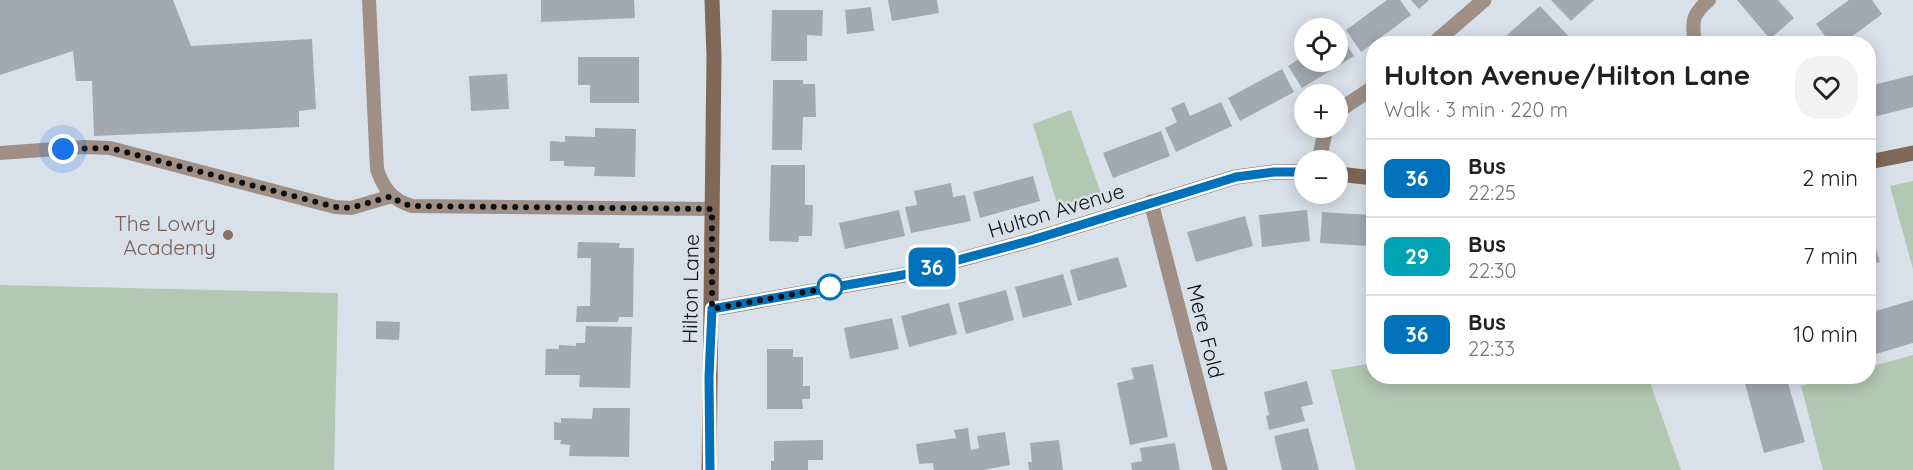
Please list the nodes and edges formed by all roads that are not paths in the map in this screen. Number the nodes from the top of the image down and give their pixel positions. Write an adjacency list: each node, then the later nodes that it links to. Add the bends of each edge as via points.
1 (369, 0): 15 (lane, via 377,169 384,188)
2 (712, 0): 17 (street, Hilton Lane)
3 (1484, 0): 5 (street)
4 (1709, 0): 6 (lane, via 1692,20)
5 (1442, 36)
6 (1694, 36)
7 (1366, 92): 8 (street)
8 (1348, 104)
9 (0, 153): 15 (lane, via 110,148 335,207 351,208)
10 (1913, 153): 11 (street)
11 (1876, 161)
12 (1294, 172): 16 (street, Hulton Avenue, via 1236,177)
13 (1348, 175): 14 (street)
14 (1366, 177)
15 (392, 196): 17 (lane, via 412,206)
16 (1151, 202): 18 (street, Hulton Avenue, via 903,275); 20 (street, Mere Fold)
17 (712, 209): 18 (street, Hilton Lane)
18 (712, 309): 19 (street, Hilton Lane)
19 (710, 470)
20 (1220, 470)

